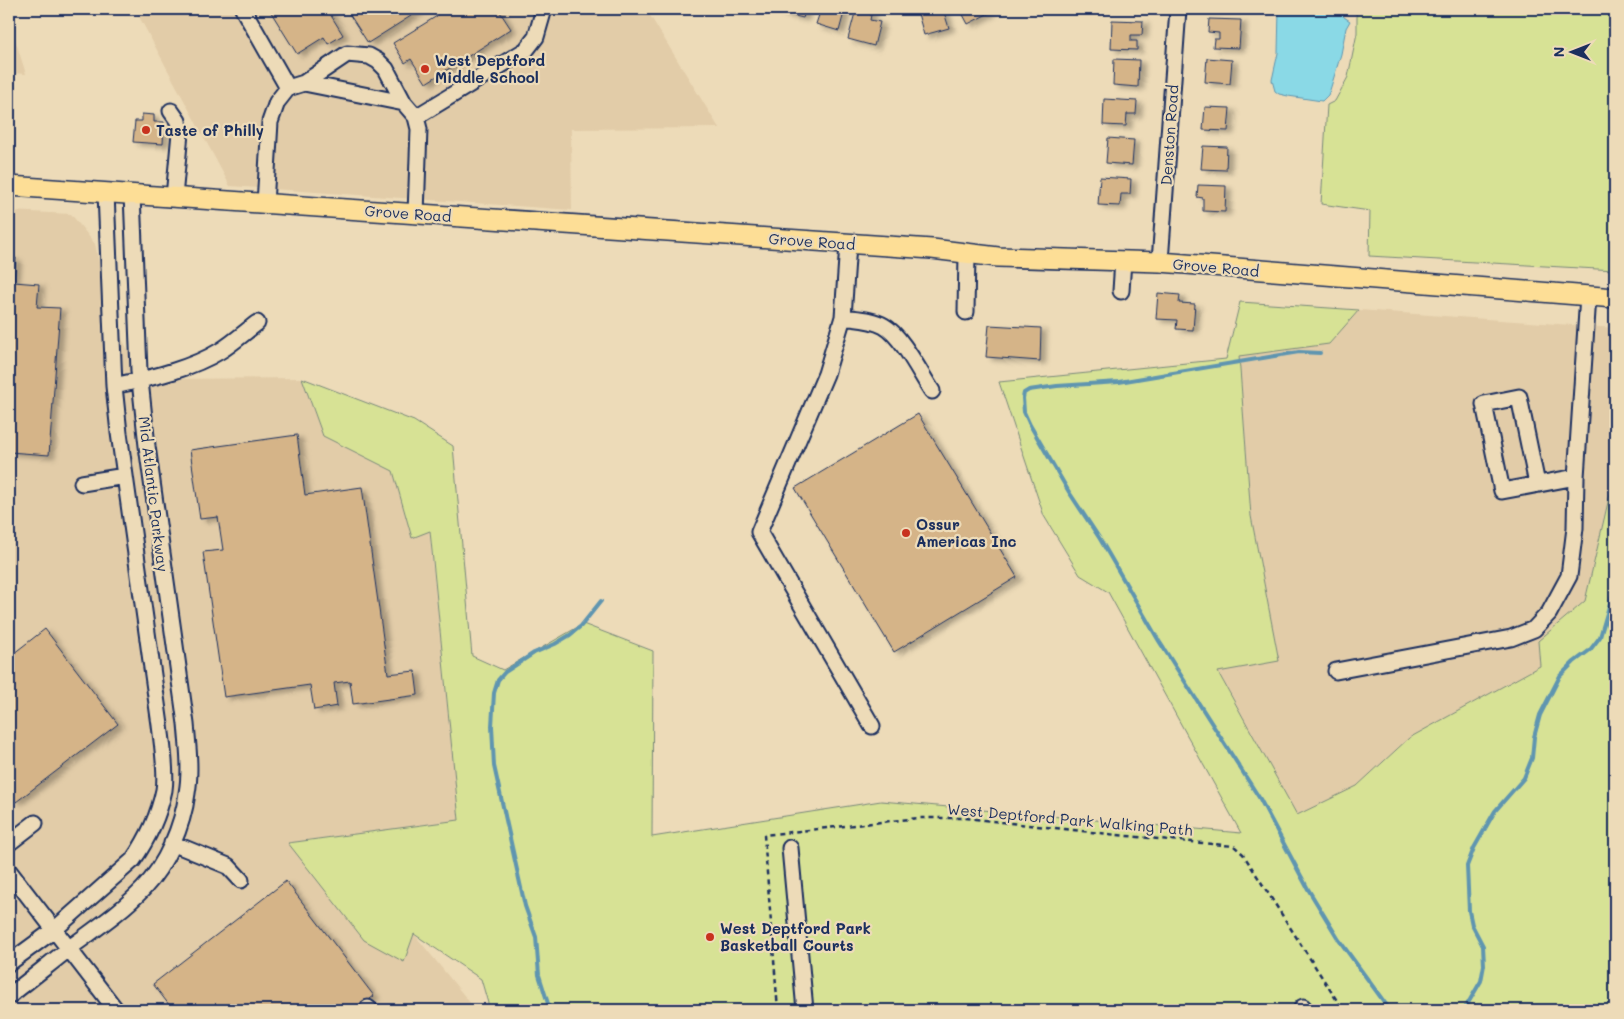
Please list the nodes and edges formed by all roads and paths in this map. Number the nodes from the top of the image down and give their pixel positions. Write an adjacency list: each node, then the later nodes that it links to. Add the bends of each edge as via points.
1 (243, 9): 5 (street)
2 (544, 9): 8 (street, via 536,37 526,50)
3 (1178, 9): 18 (street, Denston Road)
4 (304, 83): 5 (street); 6 (street); 6 (street, via 347,54 369,56 386,69)
5 (288, 88): 13 (street, via 276,102 270,122)
6 (404, 103): 8 (street)
7 (171, 111): 12 (street, via 178,121 180,133)
8 (416, 117): 14 (street, via 420,129)
9 (9, 186): 10 (main road, Grove Road)
10 (106, 193): 11 (main road, Grove Road); 26 (street, Mid Atlantic Parkway)
11 (132, 194): 12 (main road, Grove Road); 25 (street, Mid Atlantic Parkway)
12 (174, 197): 13 (main road, Grove Road)
13 (265, 204): 14 (main road, Grove Road)
14 (416, 214): 15 (main road, Grove Road)
15 (848, 244): 16 (main road, Grove Road); 23 (street)
16 (967, 254): 17 (main road, Grove Road); 22 (street)
17 (1124, 260): 18 (main road, Grove Road); 19 (street)
18 (1160, 262): 20 (main road, Grove Road)
19 (1121, 292)
20 (1588, 296): 21 (main road, Grove Road); 29 (street)
21 (1615, 298)
22 (966, 312)
23 (843, 317): 27 (street, via 884,326 897,336); 33 (street, via 826,374 759,532)
24 (257, 323): 25 (street, via 220,351)
25 (140, 380): 26 (street); 35 (street, Mid Atlantic Parkway, via 186,724)
26 (114, 386): 28 (street, Mid Atlantic Parkway)
27 (932, 391)
28 (125, 476): 30 (street); 34 (street, Mid Atlantic Parkway, via 160,724)
29 (1576, 477): 31 (street); 32 (street, via 1575,528 1569,576 1549,613 1534,629 1510,638)
30 (82, 483)
31 (1537, 484): 31 (street, via 1502,491 1484,404 1519,398)
32 (1336, 671)
33 (872, 726)
34 (164, 789): 35 (street); 42 (street, Mid Atlantic Parkway, via 156,815 132,860)
35 (188, 793): 38 (street, Mid Atlantic Parkway)
36 (35, 823): 37 (street)
37 (9, 843)
38 (172, 843): 41 (street, via 228,866); 43 (street, Mid Atlantic Parkway, via 144,888)
39 (790, 848): 48 (street)
40 (9, 871): 42 (street)
41 (241, 880)
42 (54, 930): 43 (street); 44 (street, Mid Atlantic Parkway)
43 (69, 949): 45 (street, Mid Atlantic Parkway); 46 (street)
44 (9, 963)
45 (9, 996)
46 (116, 1010)
47 (778, 1010): 49 (path, West Deptford Park Walking Path, via 764,835 918,818 965,818 1234,846)
48 (805, 1010)
49 (1343, 1010)

